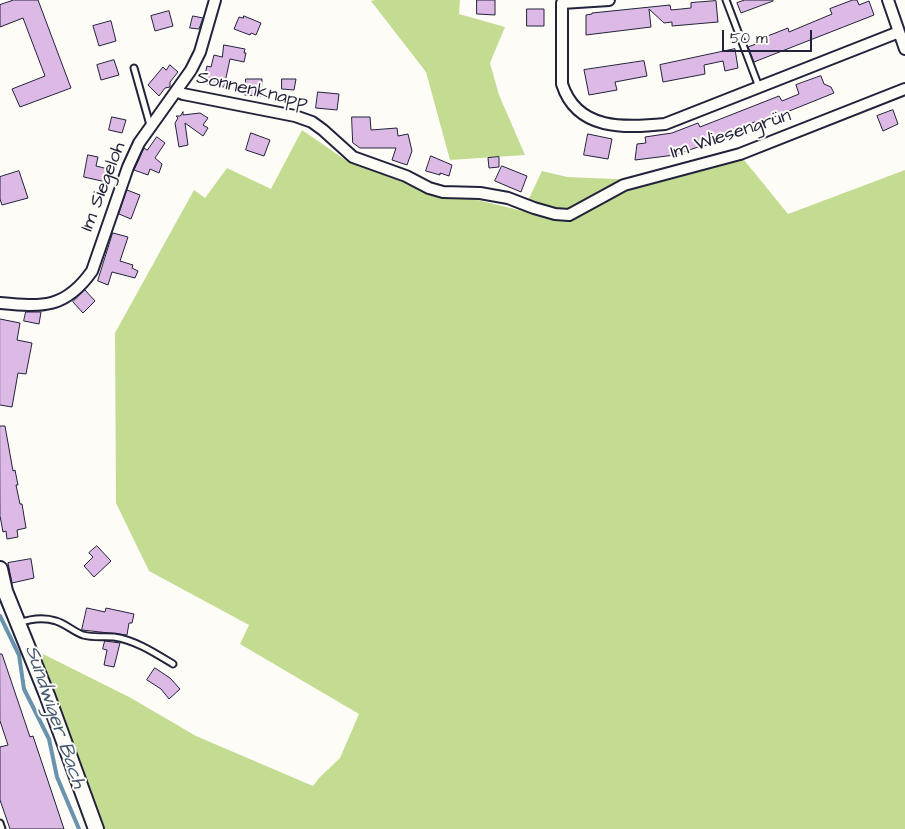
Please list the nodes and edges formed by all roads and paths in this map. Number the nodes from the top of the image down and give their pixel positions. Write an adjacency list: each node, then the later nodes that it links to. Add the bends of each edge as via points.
1 (214, 0): 10 (street, Im Siegeloh, via 200,52)
2 (609, 0): 8 (street, via 562,4 562,84 573,106 584,116 603,123 633,127 666,124)
3 (726, 0): 8 (lane)
4 (888, 0): 5 (street)
5 (899, 32): 6 (street); 8 (street)
6 (905, 49)
7 (134, 68): 11 (lane)
8 (758, 86)
9 (905, 89): 12 (street, Im Wiesengrün, via 740,154 624,185)
10 (176, 90): 11 (street, Im Siegeloh); 12 (street, Sonnenknapp, via 182,94 312,122 353,157 429,188 508,198 548,212)
11 (150, 126): 13 (street, Im Siegeloh, via 138,143 92,271 85,281 61,301 33,305)
12 (569, 215)
13 (0, 303)
14 (0, 569): 15 (street)
15 (18, 623): 16 (lane, via 31,618 56,620 82,635 128,641); 19 (street)
16 (173, 664)
17 (0, 823): 18 (lane)
18 (2, 829)
19 (96, 829)

